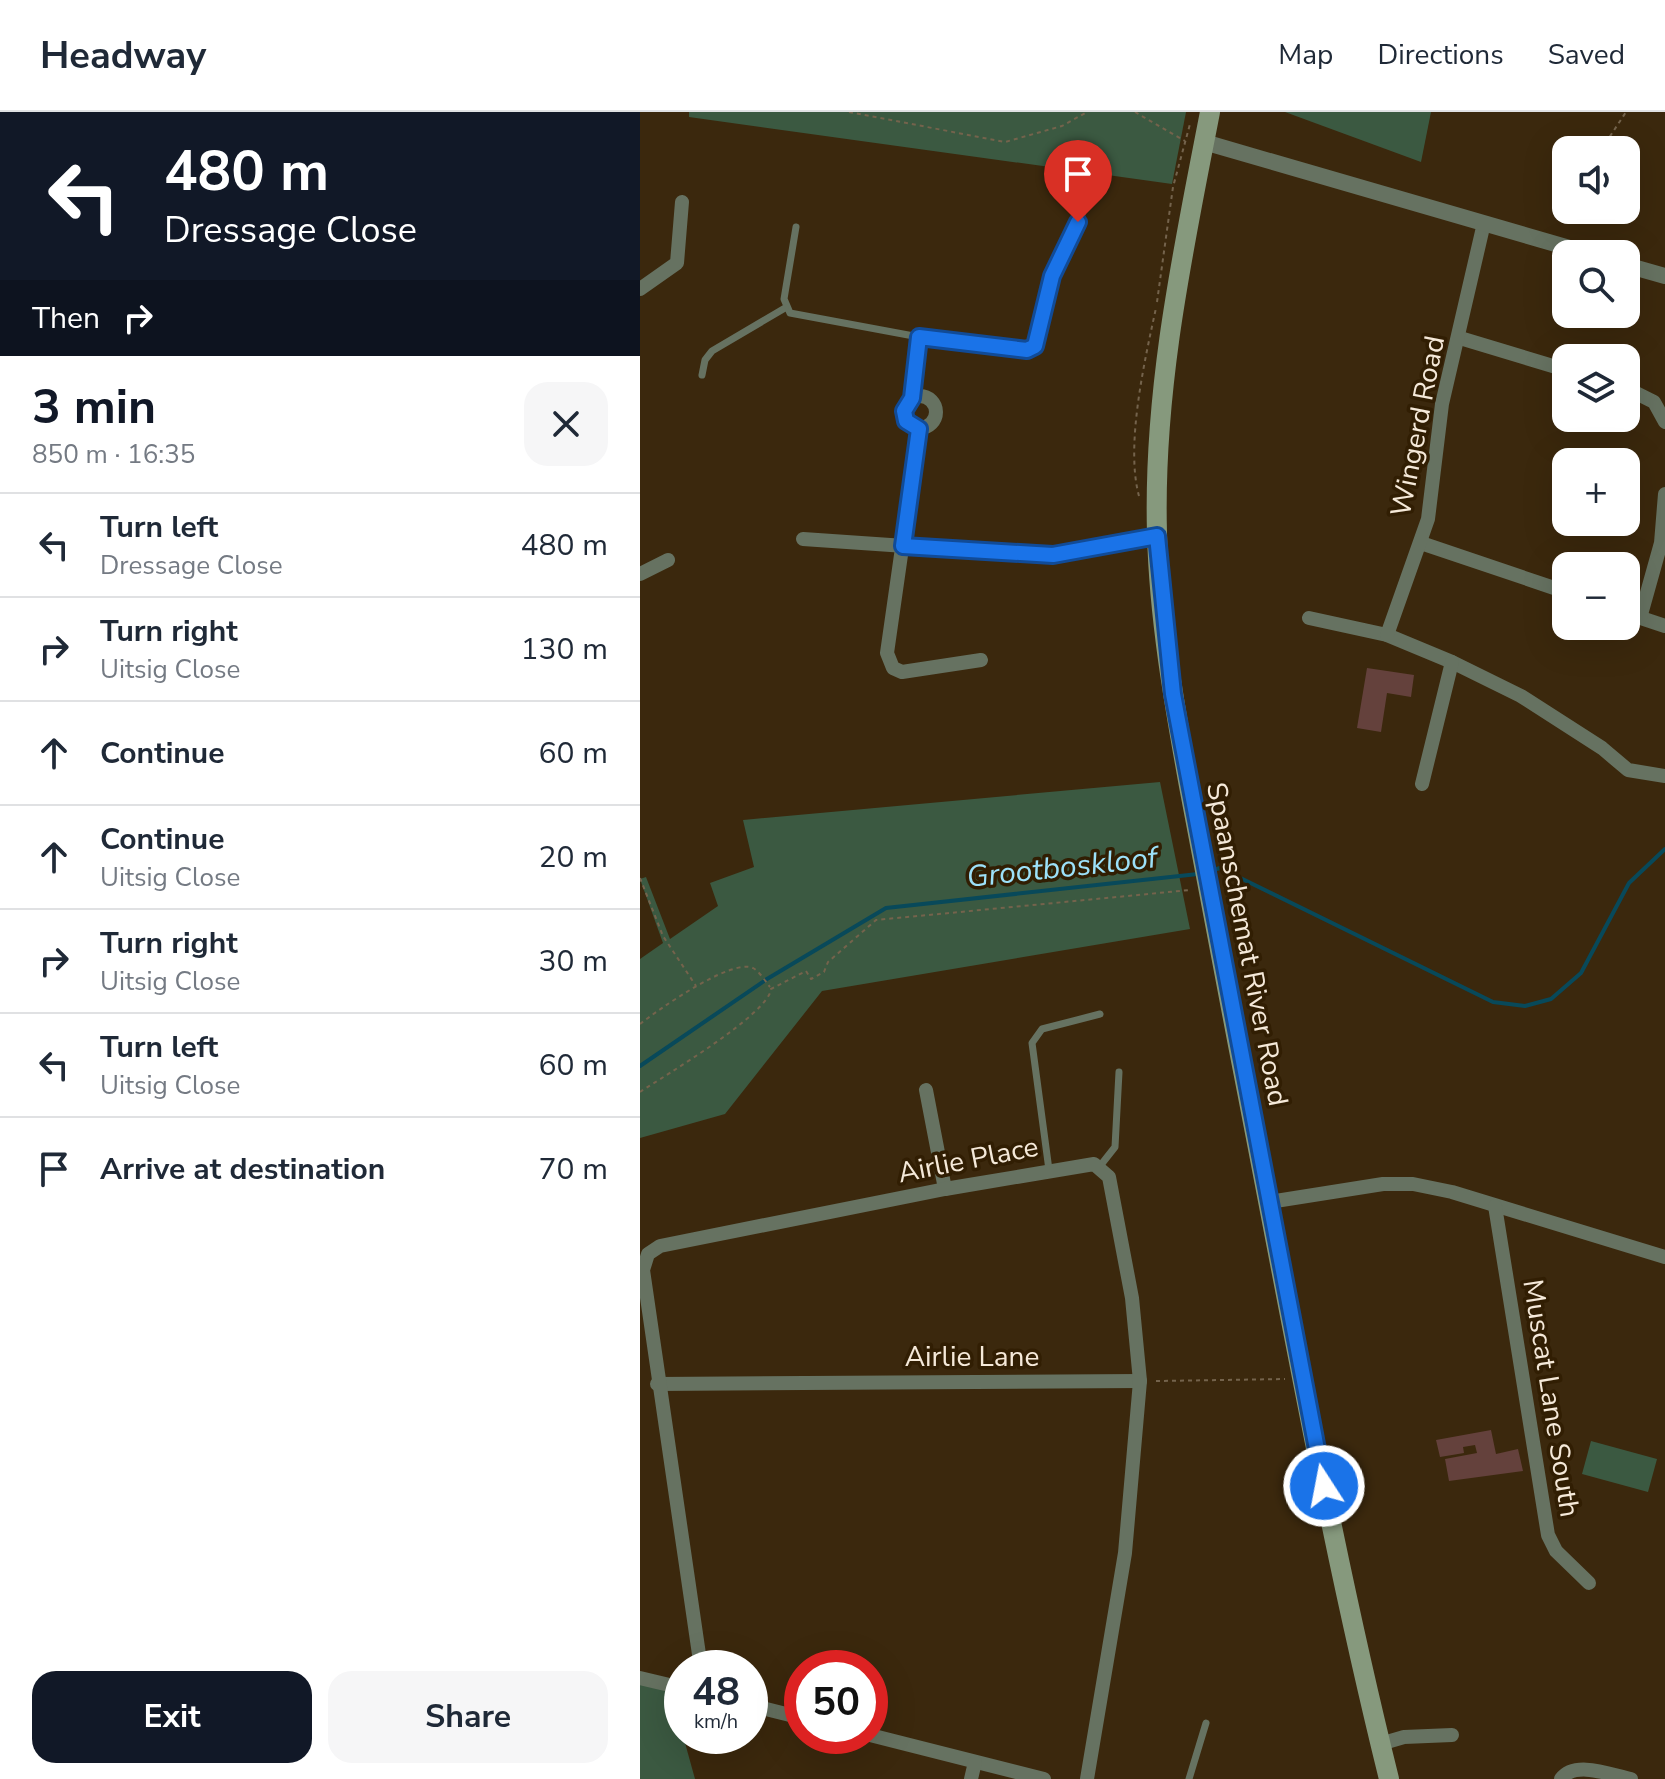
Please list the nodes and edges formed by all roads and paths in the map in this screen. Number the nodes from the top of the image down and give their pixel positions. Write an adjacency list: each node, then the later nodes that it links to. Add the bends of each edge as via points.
1 (849, 112): 2 (path, via 1005,142 1062,126)
2 (1087, 112)
3 (1135, 112): 7 (path)
4 (1210, 112): 7 (main road, Spaanschemat River Road)
5 (1626, 112): 6 (path)
6 (1610, 136)
7 (1195, 141): 10 (street); 26 (main road, Spaanschemat River Road, via 1169,335 1157,467)
8 (1095, 187): 17 (lane, via 1057,262 1035,346 1027,350)
9 (682, 202): 15 (street, via 677,263)
10 (1484, 223): 12 (street); 18 (street, Wingerd Road)
11 (796, 227): 16 (lane)
12 (1552, 243)
13 (1640, 269): 14 (street)
14 (1665, 276)
15 (640, 289)
16 (785, 308): 17 (lane, via 794,315); 20 (lane, via 712,351)
17 (919, 337): 22 (lane)
18 (1460, 338): 19 (street); 28 (street, Wingerd Road, via 1442,404 1432,503)
19 (1552, 366)
20 (702, 375)
21 (1640, 395): 23 (street, via 1654,402)
22 (912, 398): 24 (street, via 904,416); 24 (street, via 930,399 936,409 930,425)
23 (1665, 422)
24 (919, 429): 29 (street)
25 (1665, 494): 33 (street, via 1661,543)
26 (1157, 536): 29 (street, via 1053,555); 43 (main road, Spaanschemat River Road, via 1173,694)
27 (803, 539): 29 (street)
28 (1421, 543): 32 (street); 37 (street, Wingerd Road)
29 (903, 546): 38 (street, via 888,633 893,668 907,672)
30 (668, 560): 31 (street)
31 (640, 574)
32 (1552, 587)
33 (1640, 597)
34 (1640, 617): 36 (street)
35 (1309, 618): 37 (street)
36 (1665, 626)
37 (1387, 635): 39 (street)
38 (981, 660)
39 (1452, 662): 40 (street, via 1521,696 1628,770); 41 (street)
40 (1665, 776)
41 (1422, 784)
42 (640, 878): 44 (path, via 663,936)
43 (1203, 878): 45 (path, via 876,920 828,962 824,972 811,979 806,971); 54 (main road, Spaanschemat River Road)
44 (696, 987): 45 (path, via 741,966 760,975); 47 (path)
45 (771, 989): 50 (path, via 744,1022)
46 (1100, 1014): 52 (lane, via 1042,1029 1032,1043)
47 (640, 1024)
48 (1119, 1072): 51 (lane, via 1115,1147)
49 (926, 1090): 53 (street)
50 (640, 1092)
51 (1100, 1166): 52 (street, Airlie Place, via 1087,1163); 58 (street, via 1109,1177 1118,1221)
52 (1049, 1170): 53 (street, Airlie Place)
53 (945, 1189): 59 (street, Airlie Place, via 653,1250 643,1270)
54 (1269, 1202): 55 (street, via 1413,1184); 67 (main road, Spaanschemat River Road)
55 (1495, 1206): 56 (street); 60 (street, Muscat Lane South, via 1548,1535 1556,1551)
56 (1665, 1257)
57 (1286, 1379): 58 (path)
58 (1140, 1381): 59 (street, Airlie Lane); 71 (street, via 1125,1553)
59 (657, 1384): 61 (street, Airlie Place)
60 (1589, 1583)
61 (698, 1650)
62 (640, 1678): 63 (street)
63 (664, 1684)
64 (1206, 1723): 72 (lane)
65 (1452, 1735): 67 (street)
66 (888, 1740): 68 (street)
67 (1380, 1744): 73 (main road, Spaanschemat River Road)
68 (975, 1762): 69 (street); 70 (street)
69 (971, 1779)
70 (1044, 1779)
71 (1087, 1779)
72 (1189, 1779)
73 (1389, 1779)
74 (1561, 1779): 75 (street, via 1579,1769)
75 (1631, 1779)

